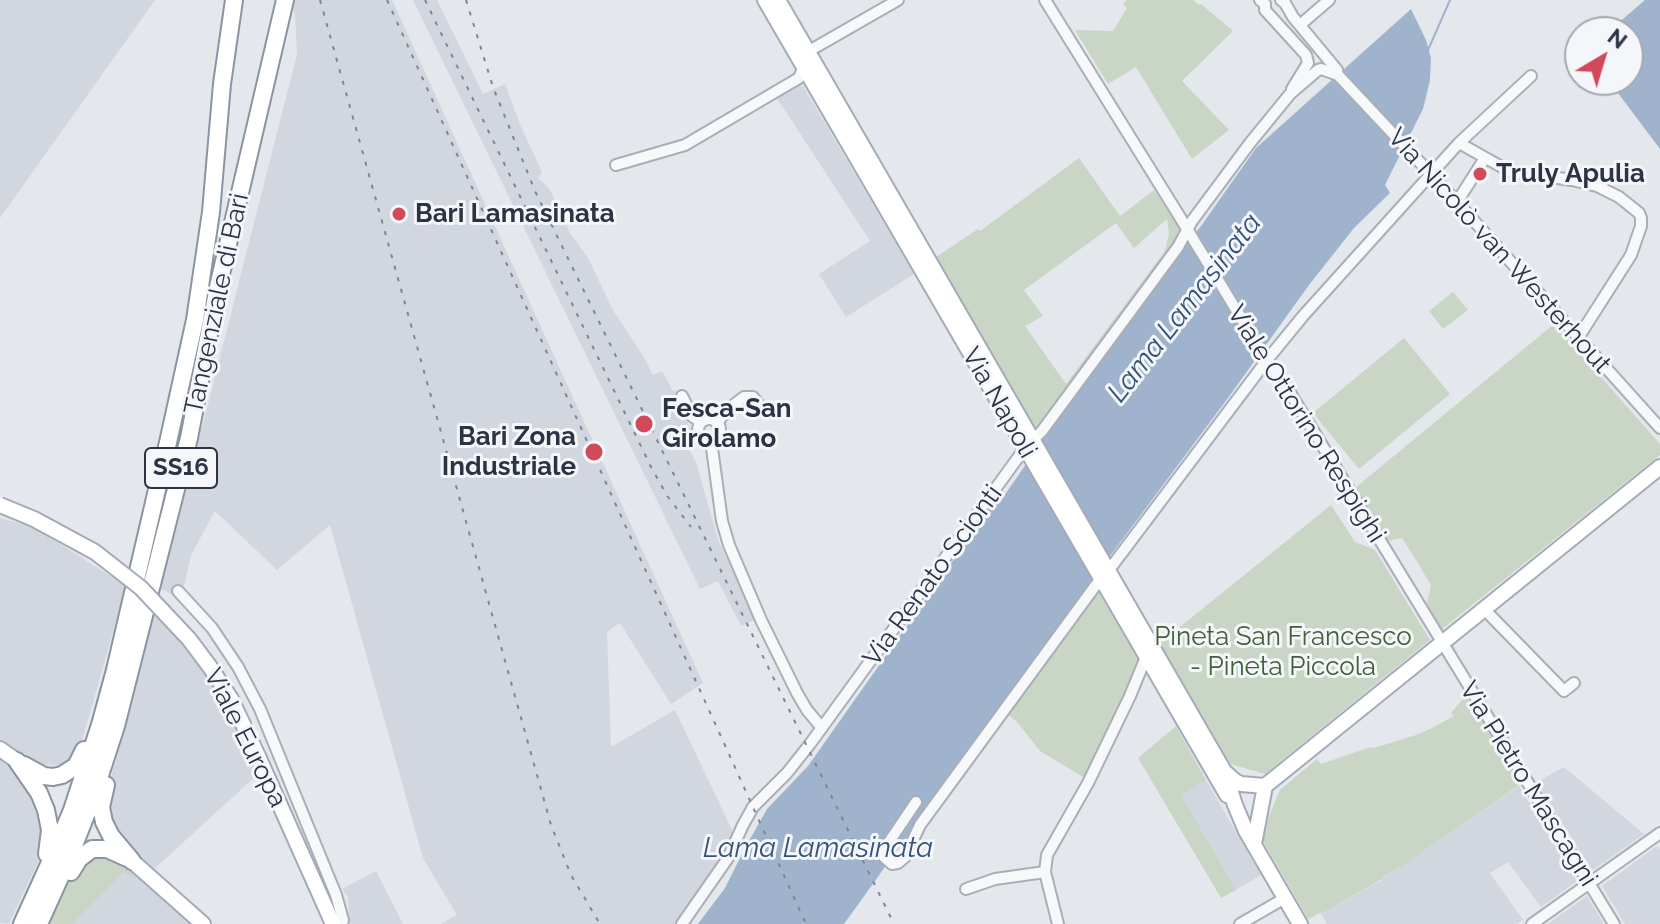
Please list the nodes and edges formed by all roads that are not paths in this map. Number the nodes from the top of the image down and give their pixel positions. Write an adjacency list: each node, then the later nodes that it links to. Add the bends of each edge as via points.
1 (234, 0): 39 (highway, Tangenziale di Bari / SS16, via 195,320 124,632)
2 (285, 0): 39 (highway, Tangenziale di Bari / SS16, via 218,287 189,438)
3 (765, 0): 12 (main road, Via Napoli)
4 (778, 0): 12 (main road, Via Napoli)
5 (898, 0): 12 (street)
6 (1045, 0): 21 (street, Viale Ottorino Respighi)
7 (1280, 0): 9 (street, Via Nicolò van Westerhout, via 1271,5); 10 (street, Via Nicolò van Westerhout)
8 (1329, 0): 10 (street)
9 (1261, 2): 13 (street, Via Nicolò van Westerhout)
10 (1300, 25): 11 (street, Via Nicolò van Westerhout)
11 (1324, 56): 13 (street, via 1326,63); 14 (street, Via Nicolò van Westerhout)
12 (803, 59): 18 (street, via 799,78 685,145); 30 (main road, Via Napoli)
13 (1314, 65): 14 (street, Via Nicolò van Westerhout); 21 (street, Via Renato Scionti)
14 (1338, 75): 19 (street, Via Nicolò van Westerhout)
15 (1531, 76): 16 (street)
16 (1459, 143): 17 (street); 19 (street)
17 (1485, 158): 20 (street); 22 (street, via 1509,171 1597,186 1639,213 1641,226 1631,255)
18 (616, 165)
19 (1429, 173): 20 (street, Via Nicolò van Westerhout); 23 (street)
20 (1457, 202): 22 (street, Via Nicolò van Westerhout)
21 (1188, 231): 23 (street, Viale Ottorino Respighi); 30 (street, Via Renato Scionti)
22 (1578, 338): 28 (street, Via Nicolò van Westerhout)
23 (1266, 358): 33 (street); 36 (street, Viale Ottorino Respighi)
24 (682, 396): 26 (street)
25 (759, 405): 27 (street, via 753,397 744,397)
26 (701, 422): 27 (street); 29 (street, via 699,435)
27 (717, 423): 29 (street, via 720,434)
28 (1660, 428)
29 (711, 441): 40 (street, via 729,545 797,693)
30 (1030, 447): 33 (main road, Via Napoli); 40 (street, Via Renato Scionti)
31 (1660, 467): 35 (main road)
32 (0, 505): 59 (main road, Viale Europa, bridge, via 95,552 141,588 189,639 231,699)
33 (1105, 574): 37 (main road, Via Napoli); 43 (main road, Via Napoli); 45 (street, via 920,825 905,857 892,864 884,857 887,845)
34 (178, 591): 60 (street, via 212,628 260,709 336,895)
35 (1484, 609): 36 (main road); 38 (street, via 1564,691)
36 (1441, 643): 44 (main road); 51 (street, Via Pietro Mascagni)
37 (1146, 657): 46 (main road, Via Napoli); 50 (street, via 1088,783 1047,855)
38 (1574, 683)
39 (108, 726): 42 (highway, via 88,740 76,766 62,775 44,776); 49 (highway, via 113,760 101,807 111,836); 54 (highway, Tangenziale di Bari / SS16); 56 (highway, Tangenziale di Bari / SS16, via 103,769)
40 (822, 728): 61 (street, Via Renato Scionti, via 753,807 728,858)
41 (0, 749): 42 (main road)
42 (17, 761): 54 (highway, via 39,793 50,830)
43 (1224, 771): 44 (main road, via 1241,784); 46 (main road, Via Napoli)
44 (1265, 786): 48 (main road)
45 (916, 802)
46 (1235, 805): 48 (main road, Via Napoli)
47 (1660, 833): 51 (street)
48 (1254, 844): 53 (main road, Via Napoli)
49 (132, 861): 57 (highway, via 107,849 85,852); 58 (main road)
50 (1045, 872): 52 (street); 62 (street)
51 (1589, 883): 65 (street); 66 (street, Via Pietro Mascagni)
52 (966, 889)
53 (1285, 898): 63 (street); 64 (main road, Via Napoli)
54 (33, 902): 55 (highway, Tangenziale di Bari / SS16)
55 (22, 924)
56 (39, 924)
57 (47, 924)
58 (203, 924)
59 (333, 924)
60 (342, 924)
61 (682, 924)
62 (1058, 924)
63 (1240, 924)
64 (1300, 924)
65 (1532, 924)
66 (1614, 924)

